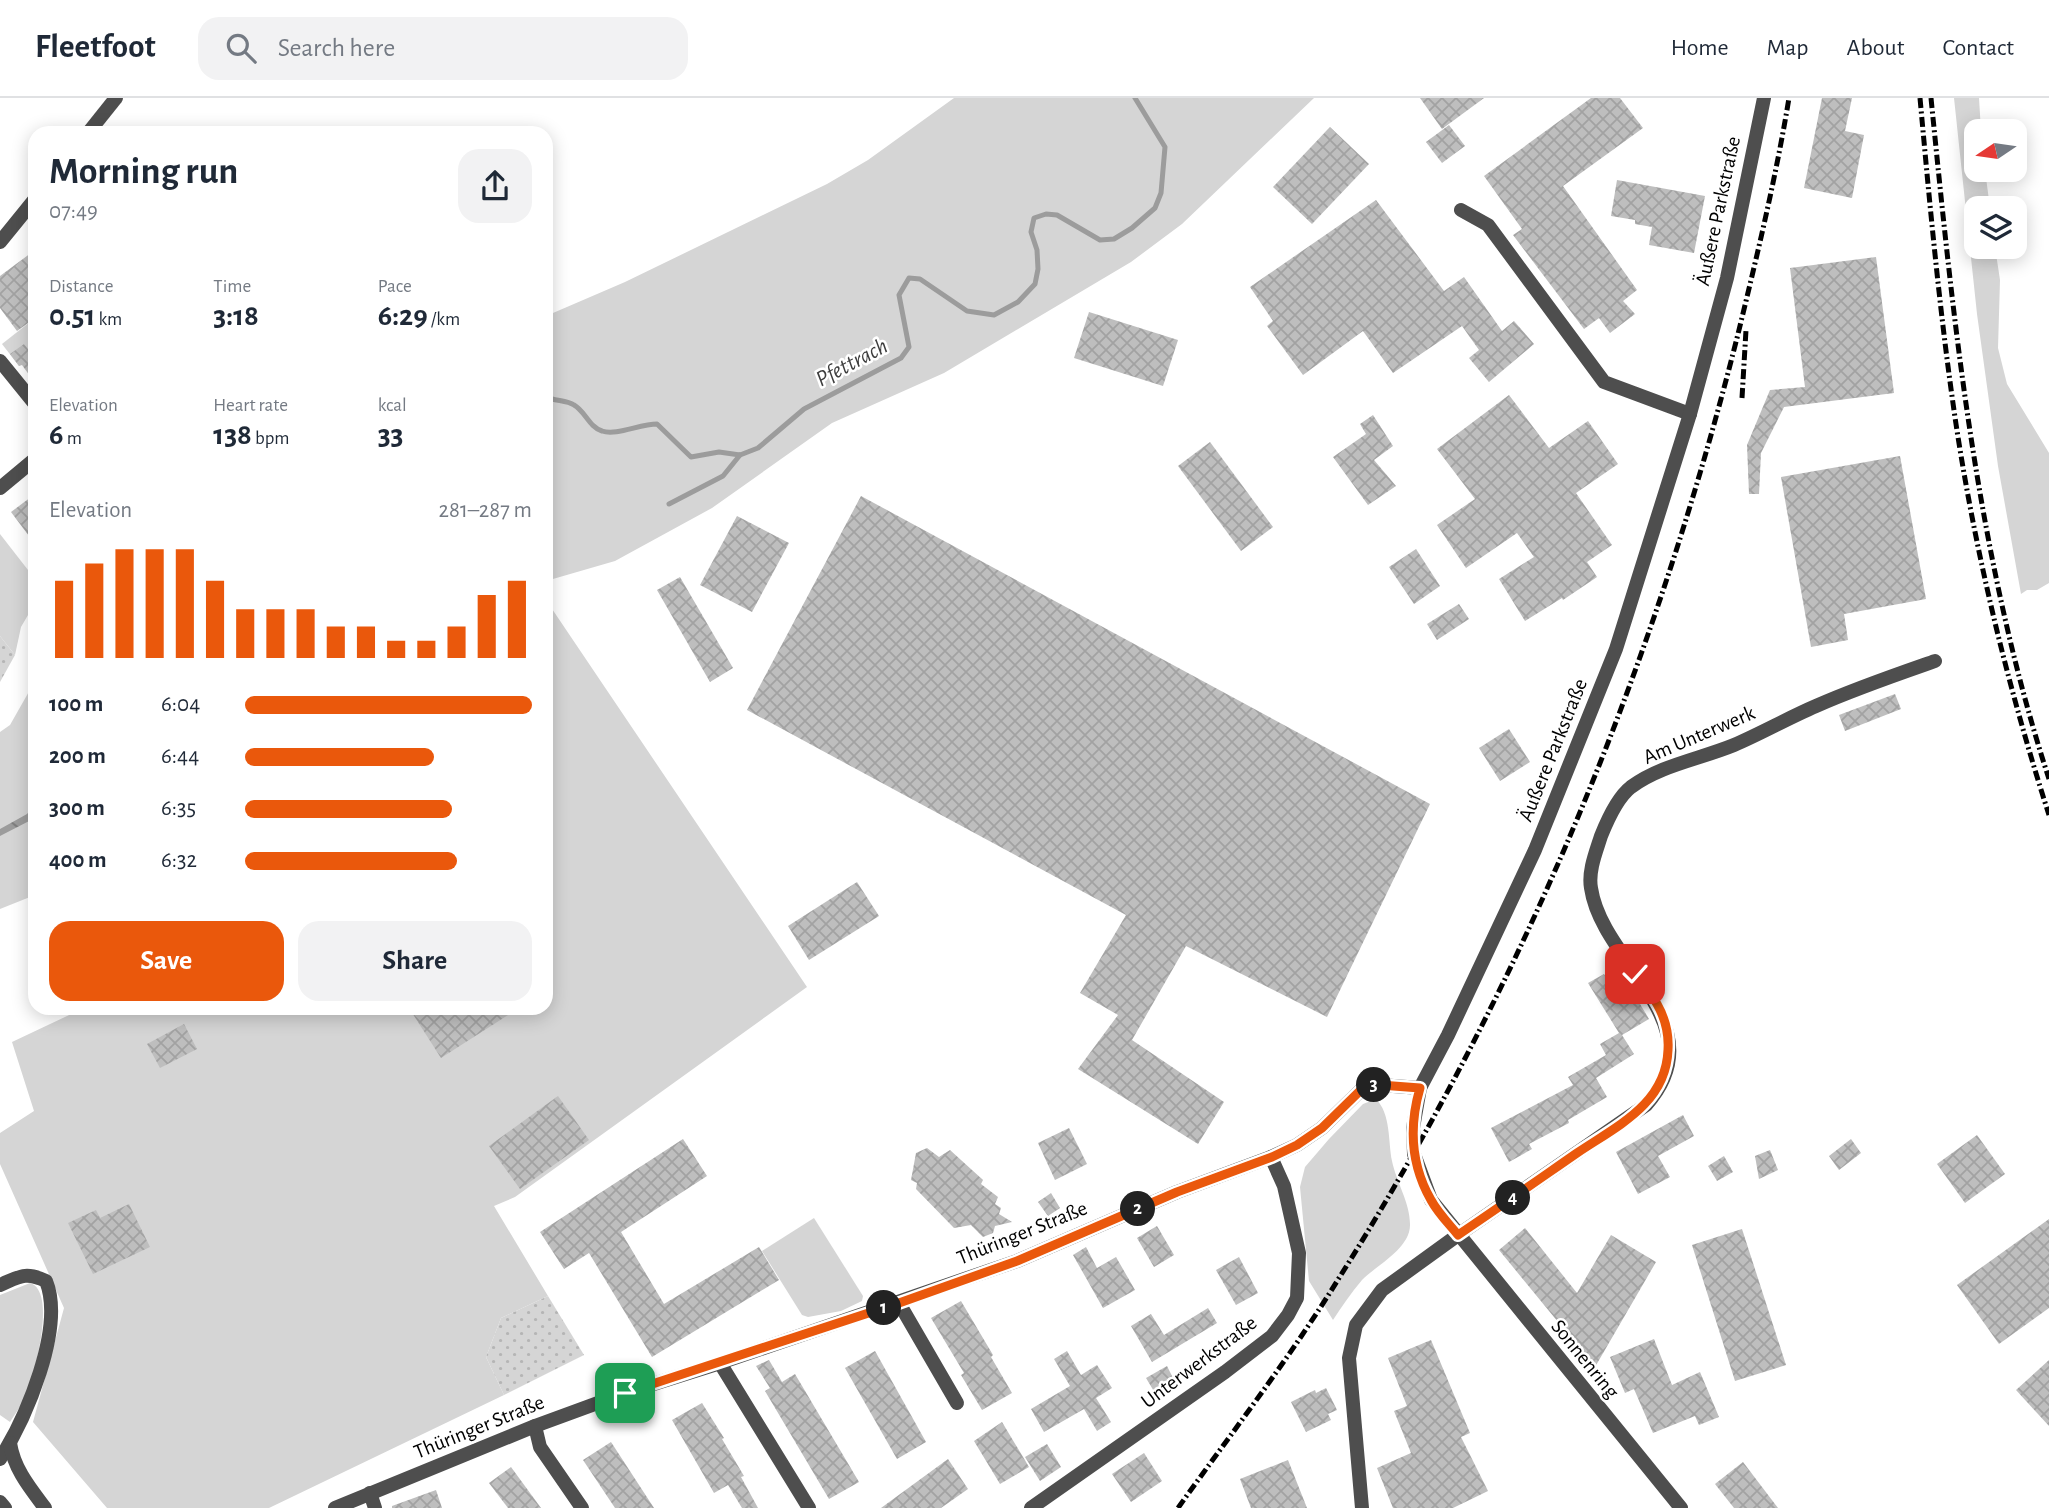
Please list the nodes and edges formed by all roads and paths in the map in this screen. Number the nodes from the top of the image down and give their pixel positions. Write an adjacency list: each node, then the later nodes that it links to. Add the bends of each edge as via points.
1 (116, 98): 3 (street)
2 (1764, 98): 9 (street, Äußere Parkstraße, via 1727,278)
3 (94, 126)
4 (28, 208): 6 (street)
5 (1461, 210): 9 (street, via 1488,225 1604,382)
6 (0, 242)
7 (0, 361): 8 (street)
8 (28, 395)
9 (1690, 414): 13 (street, Äußere Parkstraße, via 1598,696 1535,850)
10 (28, 465): 11 (street)
11 (0, 488)
12 (1935, 661): 15 (street, Am Unterwerk, via 1848,692 1734,745 1669,767 1630,788 1603,832 1590,886 1604,926 1666,1023 1668,1061 1663,1078 1646,1105)
13 (1420, 1088): 14 (street, Thüringer Straße, via 1367,1084 1322,1128); 15 (street, Sonnenring, via 1414,1154 1431,1200)
14 (1272, 1157): 17 (street, Thüringer Straße, via 1017,1261); 31 (street, Unterwerkstraße, via 1284,1186 1299,1253 1297,1298 1289,1315 1272,1336 1225,1372)
15 (1458, 1235): 32 (street, via 1382,1290 1356,1325 1349,1358); 33 (street, Sonnenring)
16 (0, 1285): 21 (street, via 34,1275 46,1281 52,1304 52,1325 32,1396)
17 (899, 1303): 18 (street, Thüringer Straße); 19 (street)
18 (720, 1363): 20 (street, Thüringer Straße); 30 (street)
19 (957, 1403)
20 (535, 1426): 23 (street, Thüringer Straße); 29 (street, via 540,1447)
21 (10, 1443): 22 (street); 26 (street, via 18,1469)
22 (0, 1459)
23 (370, 1493): 27 (street, Thüringer Straße); 28 (street)
24 (0, 1502): 25 (street)
25 (5, 1508)
26 (46, 1508)
27 (335, 1508)
28 (375, 1508)
29 (582, 1508)
30 (809, 1508)
31 (1031, 1508)
32 (1362, 1508)
33 (1681, 1508)

